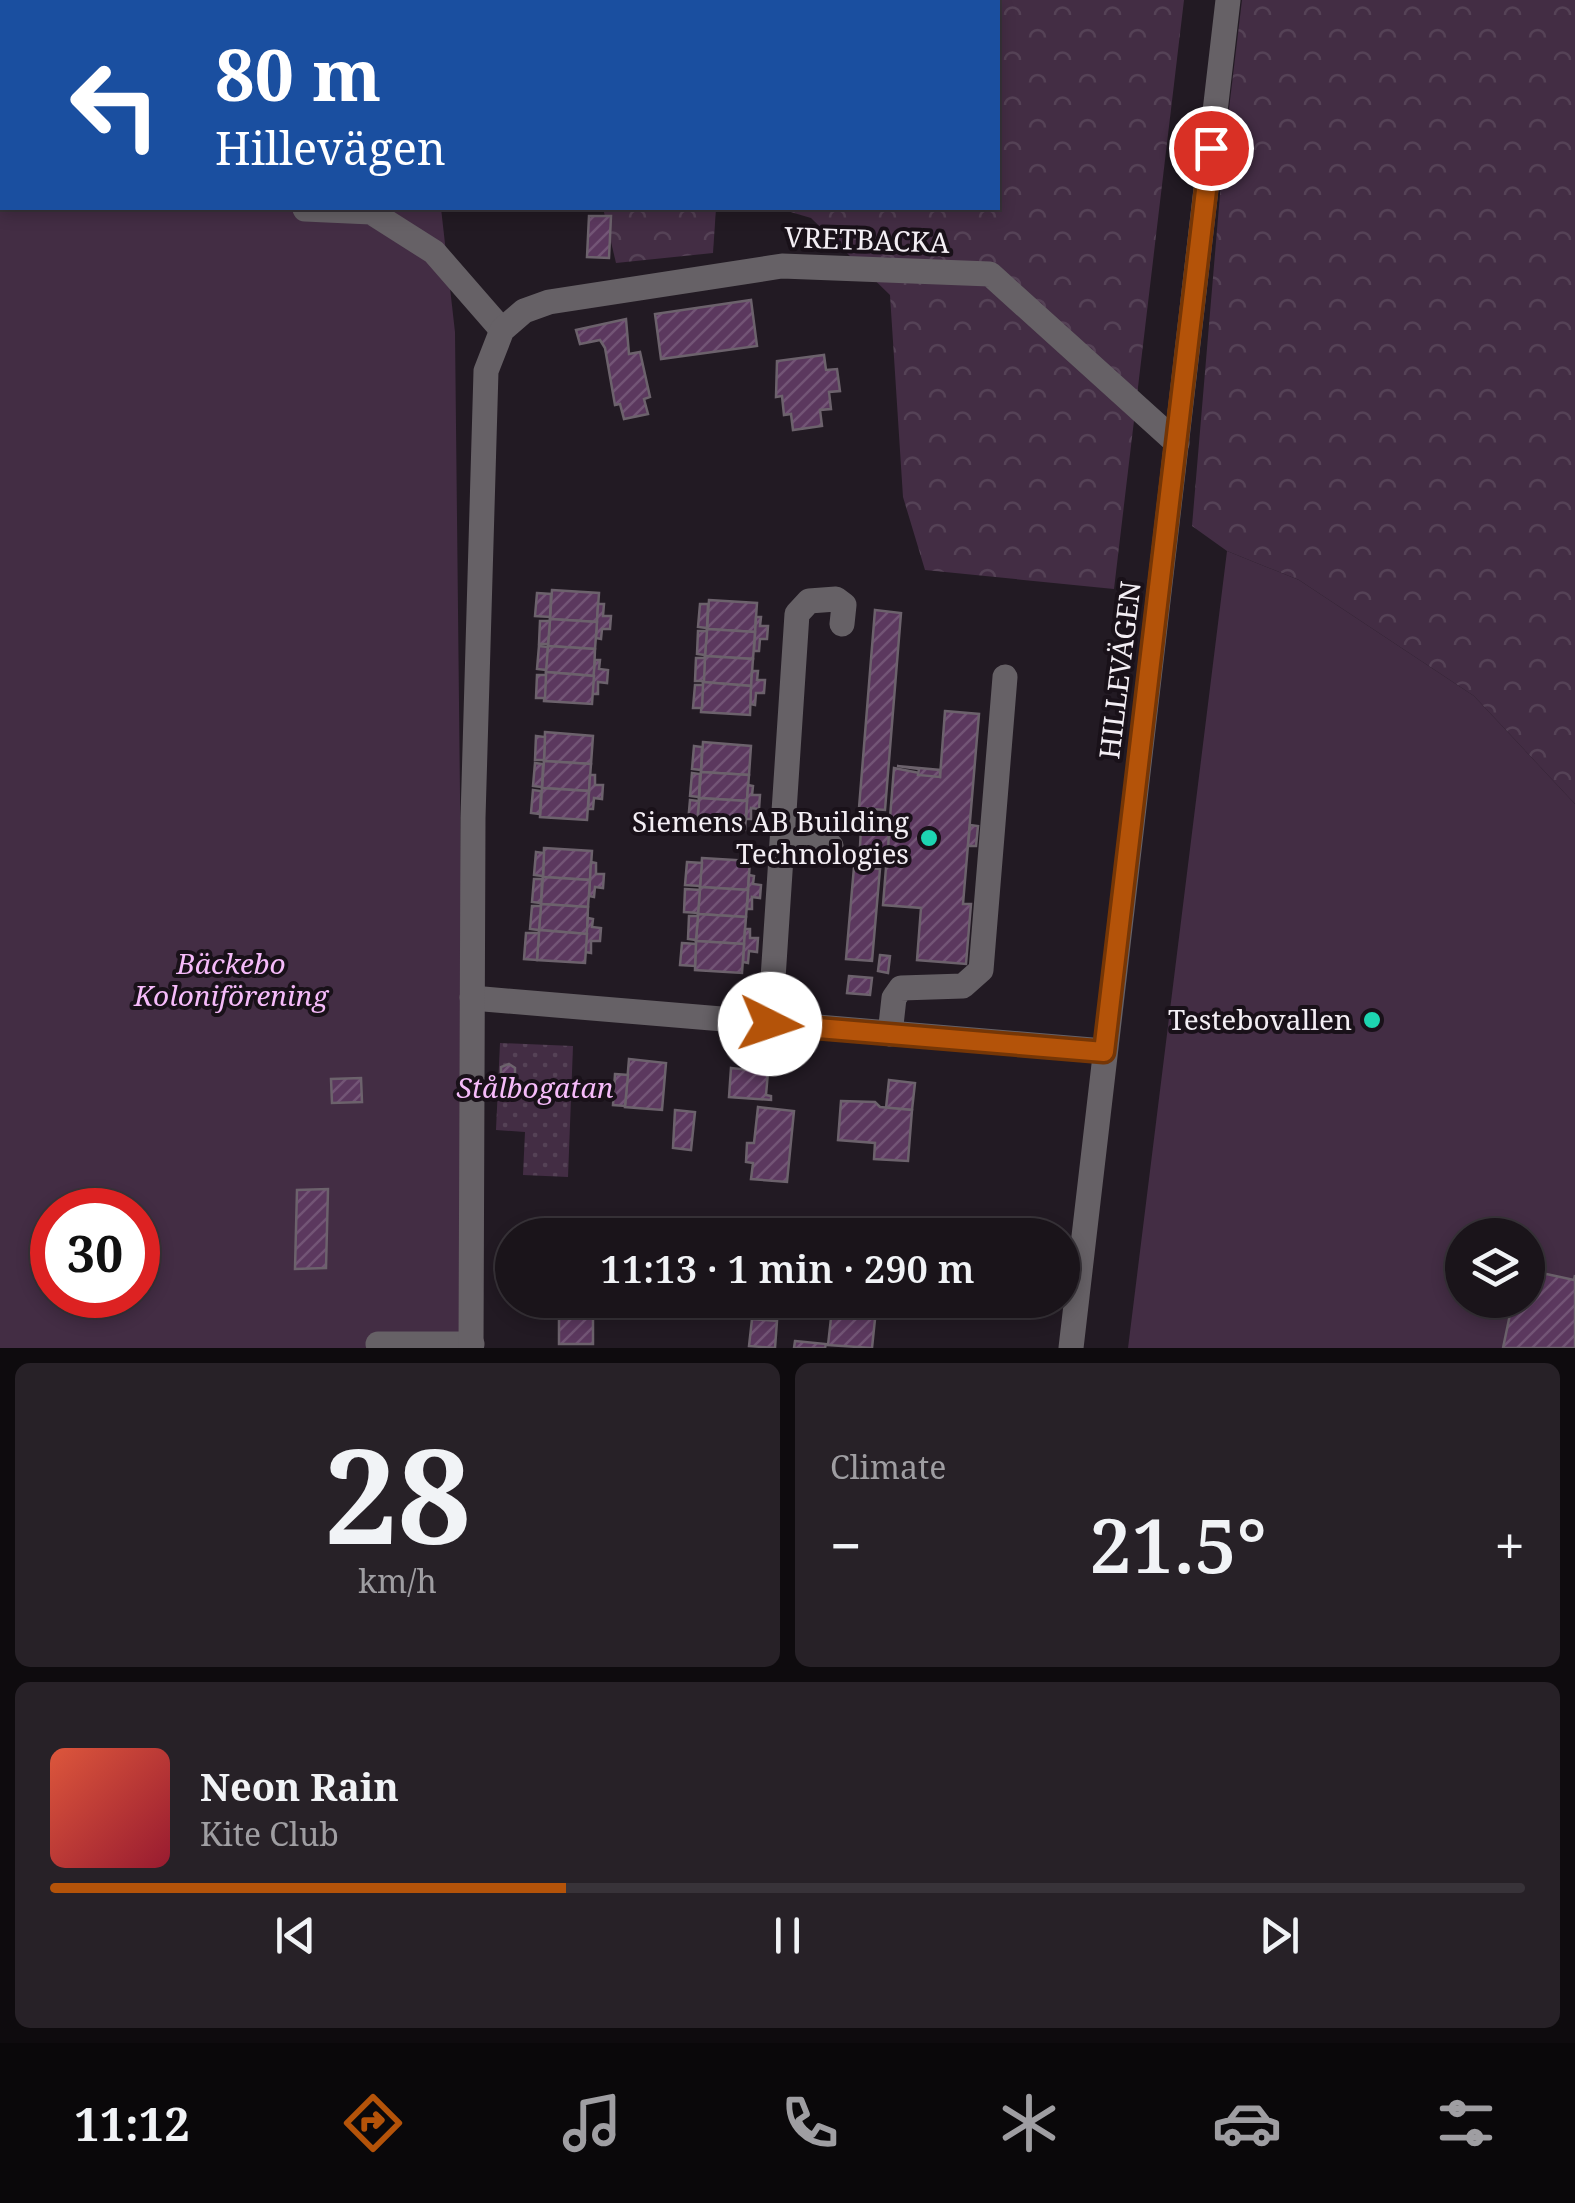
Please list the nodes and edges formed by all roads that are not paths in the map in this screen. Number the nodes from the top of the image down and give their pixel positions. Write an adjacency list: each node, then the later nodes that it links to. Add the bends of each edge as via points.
1 (1228, 0): 4 (street, HILLEVÄGEN)
2 (338, 210): 3 (street, via 371,212 434,252)
3 (502, 330): 4 (street, VRETBACKA, via 524,311 549,302 724,272 826,264 990,274); 9 (street, via 486,371 481,460)
4 (1177, 443): 12 (street, HILLEVÄGEN)
5 (842, 624): 7 (street, via 844,605 836,599 810,601 797,614)
6 (1004, 677): 11 (street, via 981,970 963,986 901,988)
7 (784, 842): 8 (street); 10 (street)
8 (831, 846)
9 (472, 998): 10 (street); 14 (street)
10 (770, 1024): 11 (street)
11 (890, 1034): 12 (street)
12 (1104, 1052): 15 (street, HILLEVÄGEN)
13 (378, 1344): 14 (street)
14 (472, 1346)
15 (1071, 1348)

